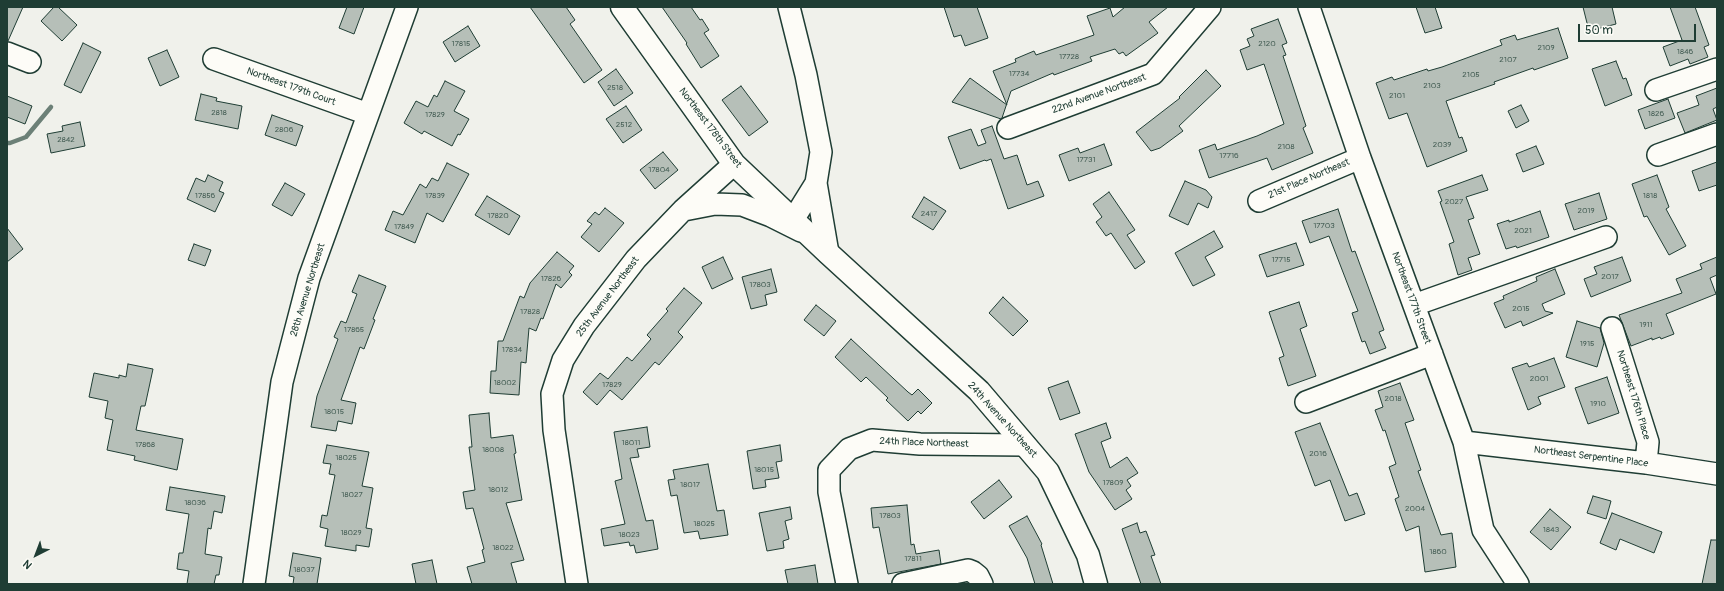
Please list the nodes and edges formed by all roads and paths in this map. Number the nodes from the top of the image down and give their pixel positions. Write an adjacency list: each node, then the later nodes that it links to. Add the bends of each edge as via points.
1 (407, 7): 11 (street, 28th Avenue Northeast)
2 (622, 7): 16 (main road, Northeast 178th Street)
3 (789, 7): 17 (street, via 821,152)
4 (1210, 7): 12 (street, 22nd Avenue Northeast, via 1153,74)
5 (1309, 7): 15 (street, Northeast 177th Street)
6 (7, 54): 8 (street)
7 (214, 59): 11 (street, Northeast 179th Court)
8 (30, 62)
9 (1717, 69): 10 (street)
10 (1656, 90)
11 (368, 114): 32 (street, 28th Avenue Northeast, via 309,278 282,382)
12 (1008, 128)
13 (1717, 134): 14 (street)
14 (1658, 155)
15 (1360, 158): 18 (street, 21st Place Northeast); 24 (street, Northeast 177th Street)
16 (734, 164): 19 (street, 25th Avenue Northeast); 20 (main road, Northeast 178th Street)
17 (816, 183): 20 (street); 23 (street)
18 (1259, 201)
19 (683, 210): 21 (street, via 715,204 742,205); 33 (street, 25th Avenue Northeast, via 636,259 584,326 563,360 552,394 554,430)
20 (793, 220): 21 (main road, Northeast 178th Street)
21 (809, 235): 23 (main road, Northeast 178th Street)
22 (1606, 237): 24 (street)
23 (828, 253): 29 (main road, 24th Avenue Northeast, via 979,391)
24 (1414, 305): 26 (street, Northeast 177th Street)
25 (1612, 328): 30 (street, Northeast 176th Place, via 1648,442)
26 (1432, 354): 27 (street); 28 (street, Northeast 177th Street)
27 (1306, 402)
28 (1464, 442): 30 (street, Northeast Serpentine Place); 38 (street, Northeast 177th Street, via 1483,530)
29 (1025, 445): 34 (street, 24th Place Northeast, via 920,444 872,440 849,449 829,470 829,492); 37 (main road, 24th Avenue Northeast, via 1048,472 1088,555)
30 (1646, 463): 31 (street, Northeast Serpentine Place)
31 (1717, 474)
32 (254, 584)
33 (577, 584)
34 (847, 584)
35 (903, 584): 36 (street, via 968,570 978,576)
36 (982, 584)
37 (1096, 584)
38 (1518, 584)

